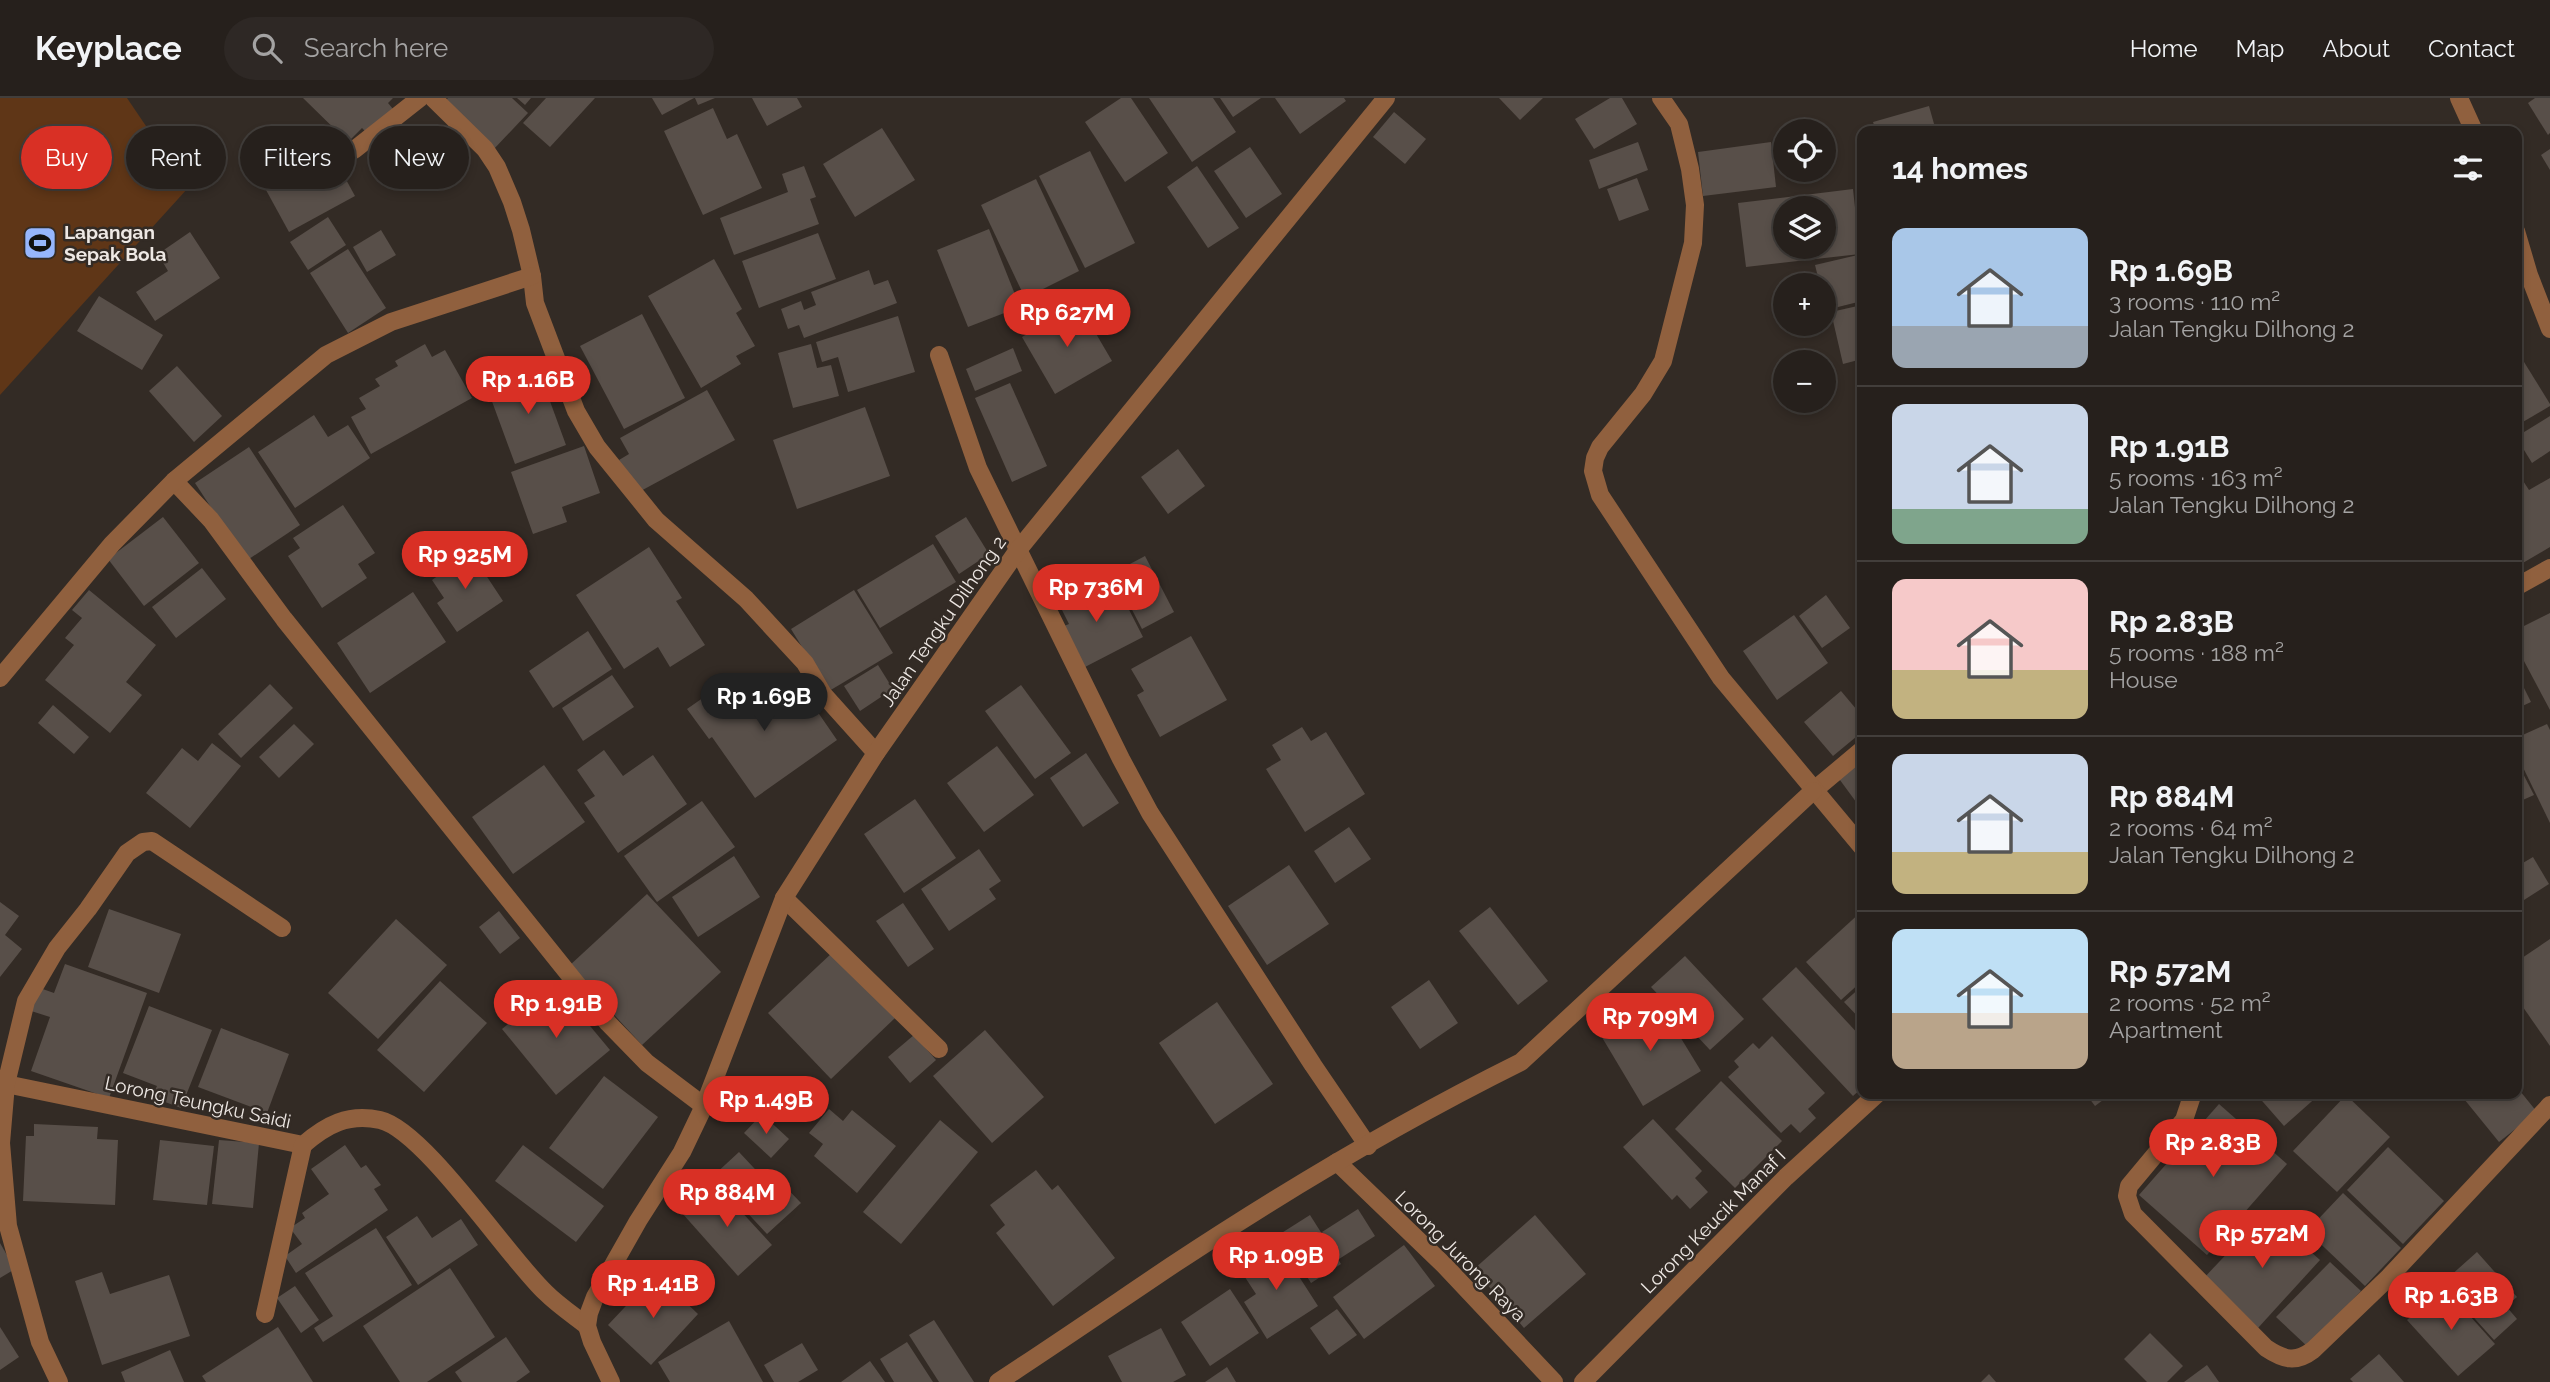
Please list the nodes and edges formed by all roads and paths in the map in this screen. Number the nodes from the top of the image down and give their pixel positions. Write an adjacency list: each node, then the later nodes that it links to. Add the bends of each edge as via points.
1 (420, 98): 7 (street)
2 (433, 98): 9 (street, via 485,149 496,167 515,211)
3 (1386, 98): 13 (street, Jalan Tengku Dilhong 2)
4 (1661, 98): 19 (street, via 1679,124 1690,169 1695,205 1693,243 1663,360 1643,394 1600,447 1595,458 1596,483 1721,678)
5 (2460, 98): 6 (street)
6 (2472, 126)
7 (355, 149)
8 (2522, 251): 10 (street)
9 (532, 276): 12 (street, via 391,322 326,355); 17 (street, via 547,338 576,411 597,447 656,520 746,599)
10 (2550, 329)
11 (939, 355): 13 (street, via 978,468)
12 (174, 481): 16 (street, via 111,544); 28 (street, via 211,520 284,619 608,1023 648,1063)
13 (1018, 550): 17 (street, Jalan Tengku Dilhong 2); 30 (street, via 1150,813)
14 (2550, 568): 15 (street)
15 (2522, 584)
16 (0, 678)
17 (876, 753): 21 (street, Jalan Tengku Dilhong 2)
18 (1857, 754): 19 (street)
19 (1813, 791): 20 (street); 30 (street, via 1521,1062)
20 (1857, 841)
21 (784, 898): 23 (street); 28 (street, Jalan Tengku Dilhong 2)
22 (282, 928): 24 (street, via 152,841 134,847 57,948 26,1001)
23 (939, 1049)
24 (3, 1082): 29 (street, Lorong Teungku Saidi); 34 (street, via 1,1143 8,1226 40,1342)
25 (1872, 1099): 38 (street, Lorong Keucik Manaf I, via 1786,1177)
26 (2191, 1099): 27 (street, via 2184,1120 2129,1186 2129,1206 2266,1349 2293,1360 2313,1350 2389,1277)
27 (2550, 1105)
28 (704, 1106): 33 (street, Jalan Tengku Dilhong 2, via 682,1152 594,1297)
29 (303, 1146): 32 (street); 33 (street, Lorong Teungku Saidi, via 340,1119 382,1120 399,1129 425,1151 545,1292)
30 (1368, 1146): 31 (street)
31 (1337, 1162): 36 (street); 37 (street, Lorong Jurong Raya, via 1445,1266)
32 (265, 1314)
33 (587, 1326): 35 (street)
34 (59, 1382)
35 (611, 1382)
36 (998, 1382)
37 (1554, 1382)
38 (1583, 1382)

